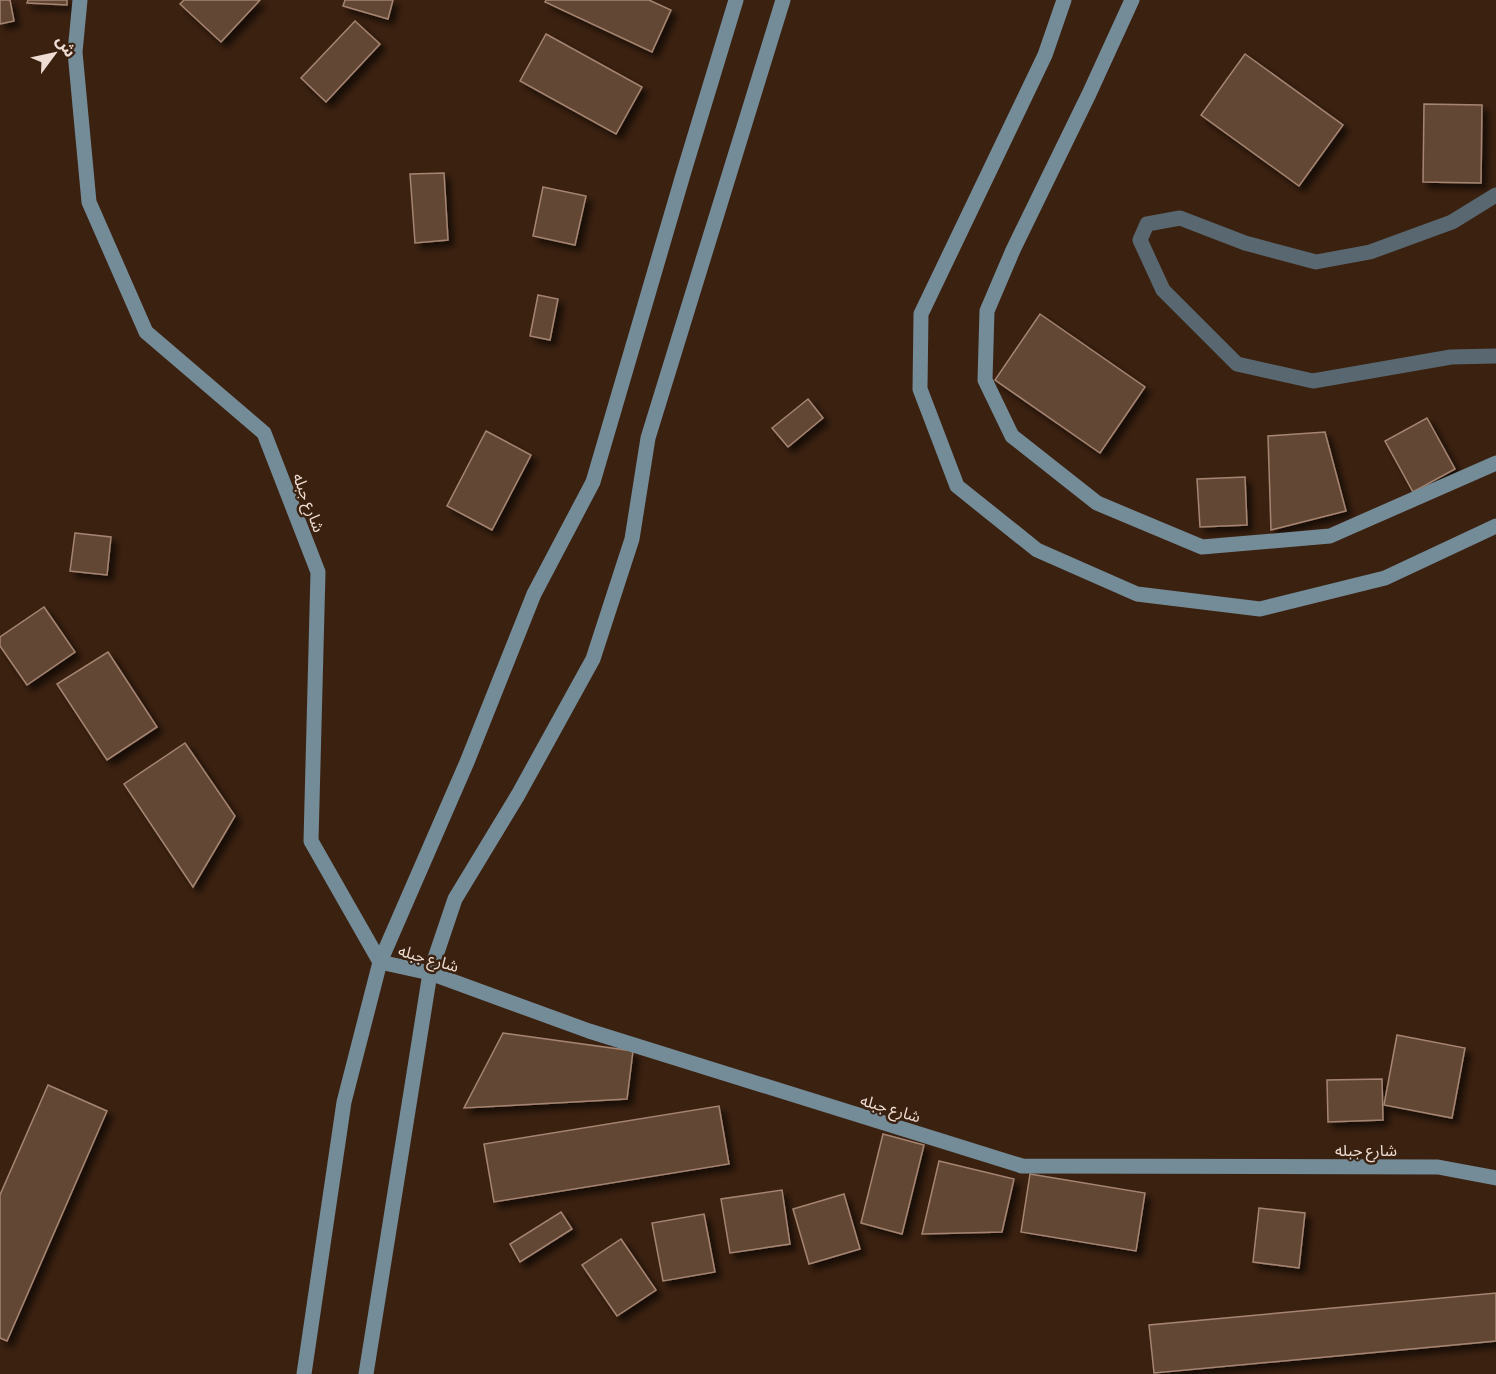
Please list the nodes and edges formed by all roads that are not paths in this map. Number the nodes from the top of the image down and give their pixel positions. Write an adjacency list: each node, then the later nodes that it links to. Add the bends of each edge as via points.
1 (80, 0): 10 (street, شارع جبله, via 75,52 90,202 147,332 264,433 318,572 311,841)
2 (736, 0): 10 (street, via 594,482 534,594 467,762)
3 (783, 0): 11 (street, via 648,438 632,539 593,659 455,899)
4 (1064, 0): 9 (street, via 1045,55 921,314 920,389 957,486 1037,550 1137,594 1260,609 1385,578)
5 (1132, 0): 8 (street, via 987,311 985,380 1012,436 1097,503 1202,547 1330,536)
6 (1496, 195): 7 (street, via 1452,222 1370,252 1316,262 1245,243 1180,218 1147,224 1140,240 1163,290 1237,364 1313,381 1451,357)
7 (1496, 356)
8 (1496, 463)
9 (1496, 526)
10 (380, 962): 11 (street, شارع جبله); 13 (street, via 344,1102)
11 (430, 974): 12 (street, شارع جبله, via 589,1031 1022,1166 1438,1167); 14 (street)
12 (1496, 1178)
13 (304, 1374)
14 (366, 1374)

